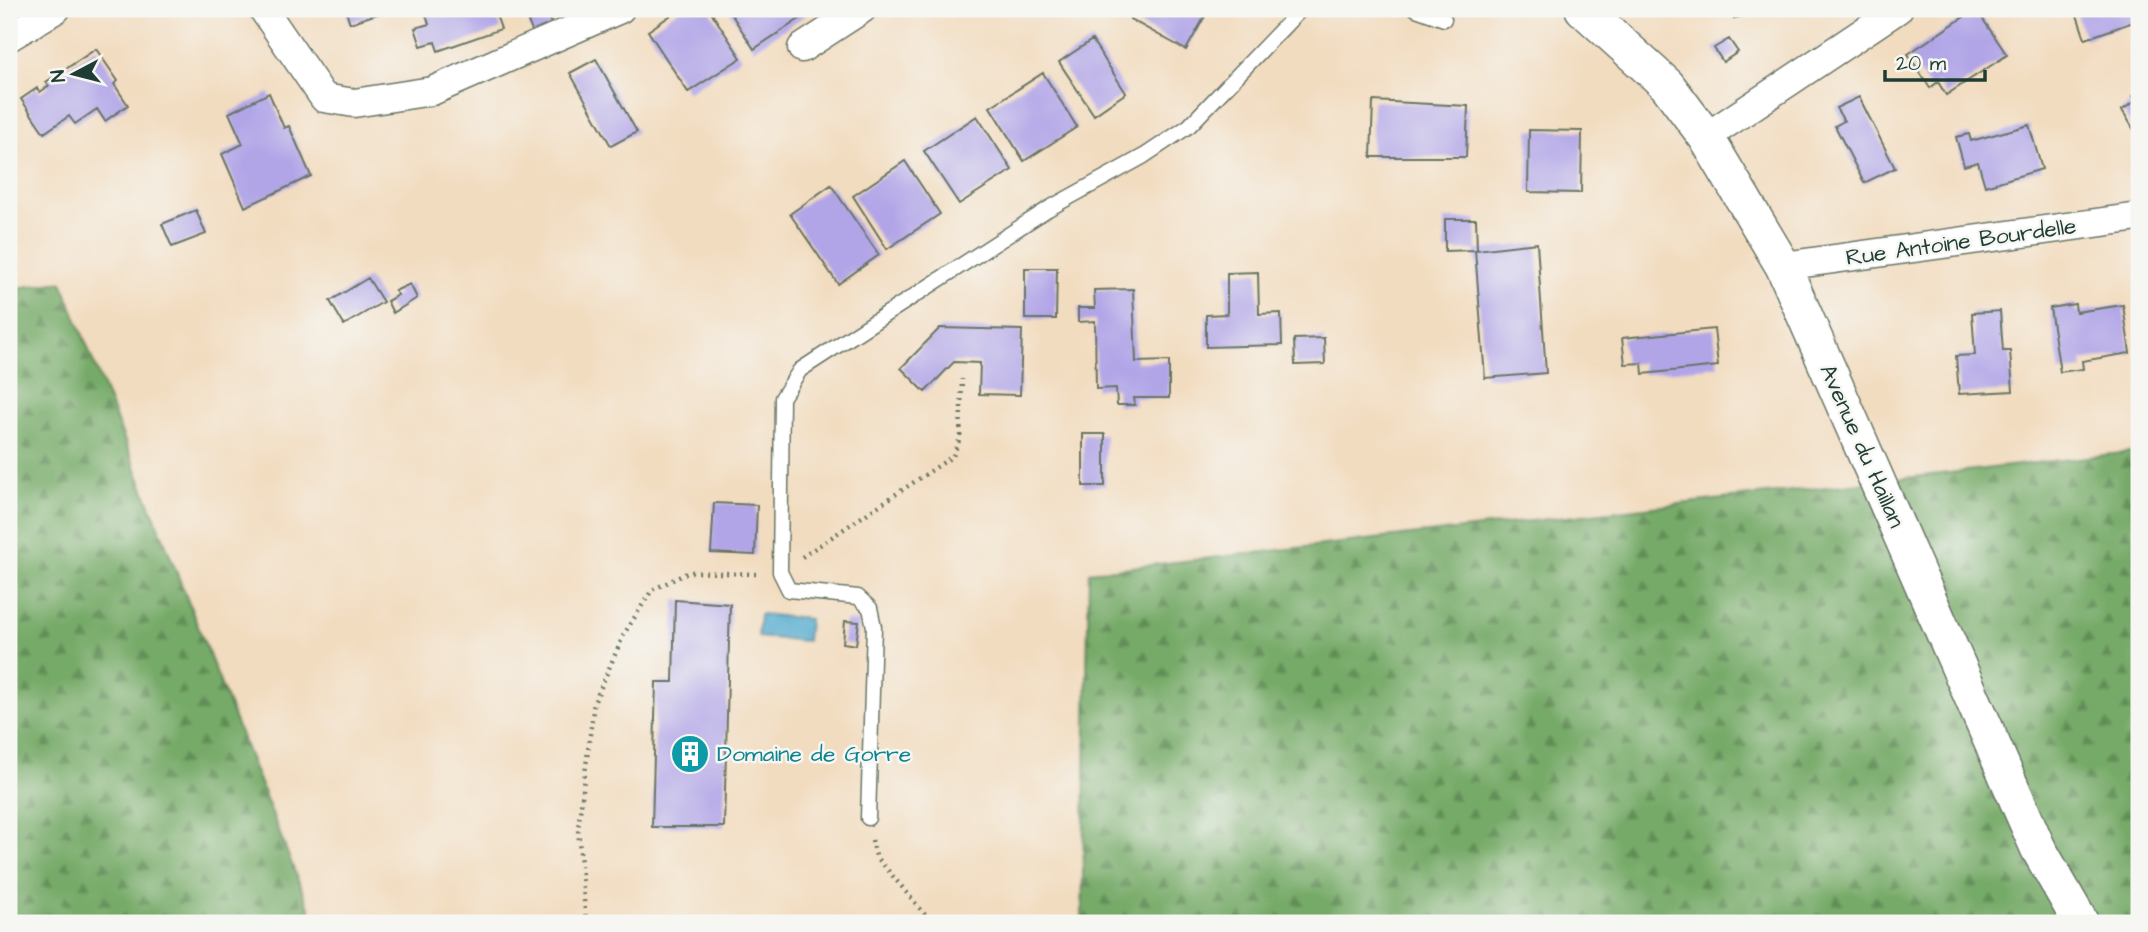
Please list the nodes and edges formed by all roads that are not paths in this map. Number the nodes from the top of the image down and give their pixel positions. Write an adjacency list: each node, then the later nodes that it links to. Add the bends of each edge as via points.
1 (56, 9): 10 (street)
2 (263, 9): 3 (street, via 324,98 354,103 432,91)
3 (620, 9)
4 (862, 9): 11 (street)
5 (1301, 9): 15 (lane, via 1189,126 1048,209 800,370 782,398 780,572 789,590 858,597 870,608 874,627)
6 (1416, 9): 9 (lane)
7 (1583, 9): 12 (street, Avenue du Haillan, via 1667,85)
8 (1898, 9): 12 (street)
9 (1444, 19)
10 (9, 37)
11 (802, 48)
12 (1706, 137): 14 (street, Avenue du Haillan)
13 (2139, 217): 14 (street, Rue Antoine Bourdelle)
14 (1783, 266): 16 (street, Avenue du Haillan, via 2038,848)
15 (868, 818)
16 (2081, 923)

